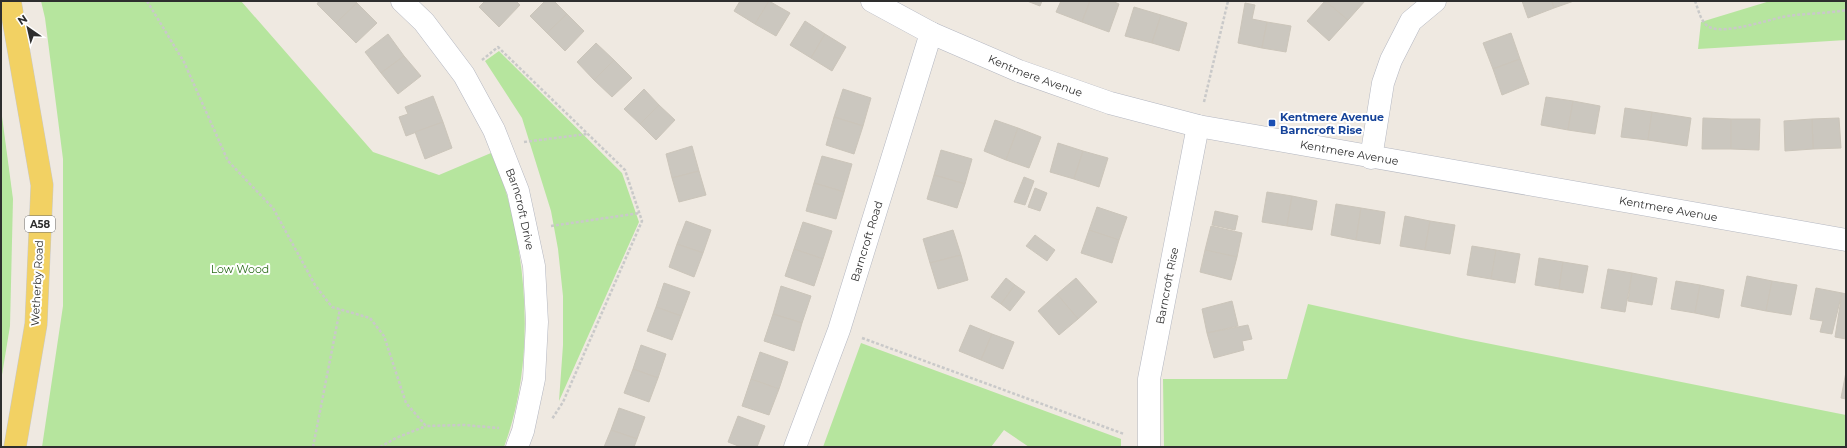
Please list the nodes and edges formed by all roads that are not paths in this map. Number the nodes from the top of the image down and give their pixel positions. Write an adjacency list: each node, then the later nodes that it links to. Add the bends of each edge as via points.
1 (10, 1): 11 (main road, Wetherby Road / A58, via 42,185 36,324)
2 (402, 1): 9 (street, Barncroft Drive, via 424,22 464,75 500,145 518,190 534,266 537,322 534,379)
3 (872, 1): 5 (street, Kentmere Avenue)
4 (1435, 1): 7 (street, via 1411,21 1391,60 1383,83)
5 (931, 33): 6 (street, Kentmere Avenue, via 1019,71 1110,103); 12 (street, Barncroft Road, via 839,330)
6 (1198, 126): 7 (street, Kentmere Avenue); 10 (street, Barncroft Rise, via 1149,379)
7 (1371, 158): 8 (street, Kentmere Avenue)
8 (1846, 240)
9 (520, 439)
10 (1149, 445)
11 (15, 447)
12 (795, 447)

